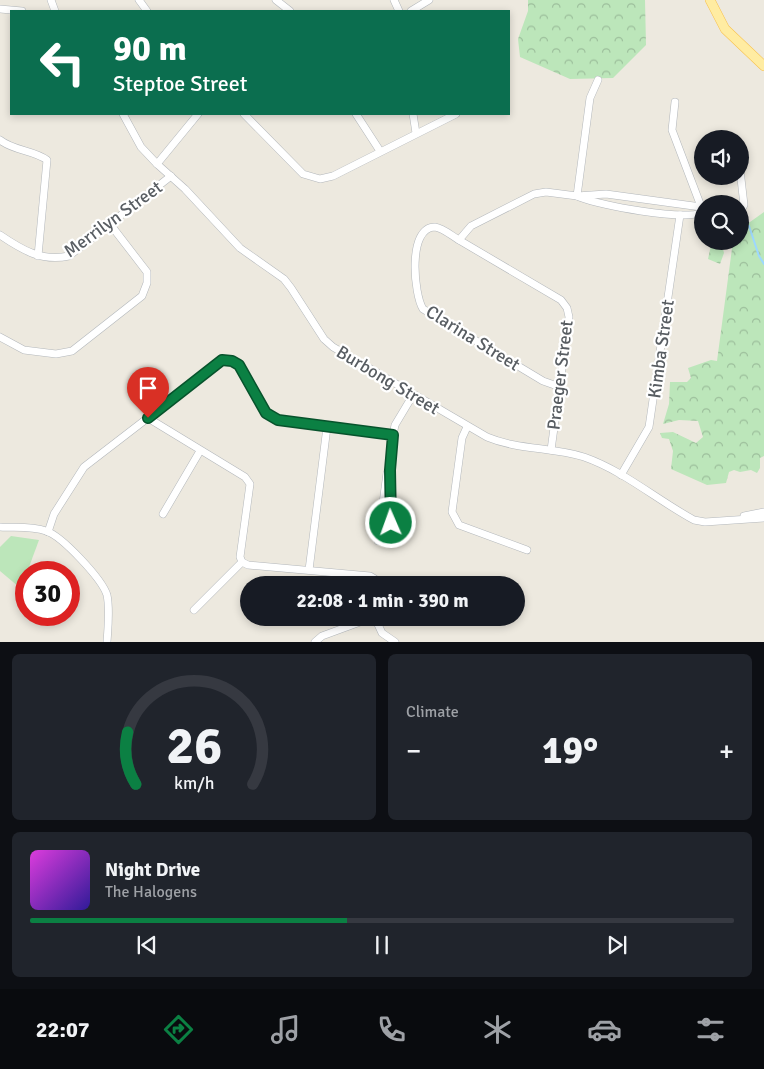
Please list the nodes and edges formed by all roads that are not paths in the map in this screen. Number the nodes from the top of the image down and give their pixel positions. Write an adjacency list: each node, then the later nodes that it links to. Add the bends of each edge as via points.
1 (276, 0): 4 (street)
2 (429, 0): 5 (street)
3 (710, 0): 6 (main road, via 725,29)
4 (289, 10)
5 (413, 10)
6 (764, 66)
7 (598, 80): 21 (street, via 590,98)
8 (675, 102): 20 (street, via 672,130)
9 (124, 115): 18 (street, Burbong Street, via 141,147)
10 (197, 115): 18 (street)
11 (245, 115): 17 (street, via 303,174 310,177 333,176)
12 (357, 115): 17 (street)
13 (413, 115): 15 (street)
14 (454, 115): 15 (street)
15 (416, 133): 17 (street)
16 (0, 140): 28 (street, via 47,160)
17 (380, 151)
18 (157, 164): 19 (street, Burbong Street)
19 (171, 176): 25 (street, Merrilyn Street); 31 (street, Burbong Street, via 240,248 284,279 324,339)
20 (696, 195)
21 (577, 196): 22 (street, via 606,194); 24 (street, via 595,202); 27 (street, via 546,192 534,194 473,225)
22 (694, 209)
23 (694, 212): 24 (street)
24 (680, 215): 39 (street, Kimba Street, via 648,427)
25 (110, 224): 28 (street, Merrilyn Street, via 69,256 56,259); 29 (street, via 147,272 148,283 142,296 72,351 56,354 24,350)
26 (0, 235): 28 (street, Merrilyn Street)
27 (459, 240): 30 (street, Praeger Street, via 565,304 569,316); 30 (street, Clarina Street, via 435,227 426,230 420,238 415,254 422,308 544,381)
28 (38, 256)
29 (0, 337)
30 (560, 387): 36 (street, Praeger Street)
31 (413, 396): 33 (street, Burbong Street); 35 (street, via 396,423)
32 (148, 418): 34 (street, via 222,360 239,365 266,413 278,420); 37 (street); 45 (street, via 84,467 54,514)
33 (467, 426): 36 (street, Burbong Street, via 504,444); 48 (street, via 462,438 453,503 454,520 459,525)
34 (327, 427): 35 (street); 50 (street)
35 (393, 435): 38 (street)
36 (551, 450): 39 (street, Burbong Street, via 588,459)
37 (200, 451): 41 (street); 49 (street, via 245,477 250,484)
38 (390, 463): 46 (street); 47 (street)
39 (621, 475): 43 (street, Burbong Street, via 694,520)
40 (764, 512): 43 (street, Burbong Street)
41 (163, 514)
42 (764, 518): 43 (street, Burbong Street)
43 (734, 519)
44 (0, 528): 45 (street, via 36,528)
45 (48, 532): 55 (street, via 66,545 102,584 108,607)
46 (392, 539)
47 (378, 541)
48 (527, 550)
49 (242, 562): 50 (street); 52 (street)
50 (309, 570): 51 (street)
51 (370, 576)
52 (194, 610)
53 (349, 626): 56 (street)
54 (379, 626): 57 (street, via 382,633)
55 (107, 642)
56 (315, 642)
57 (395, 642)

